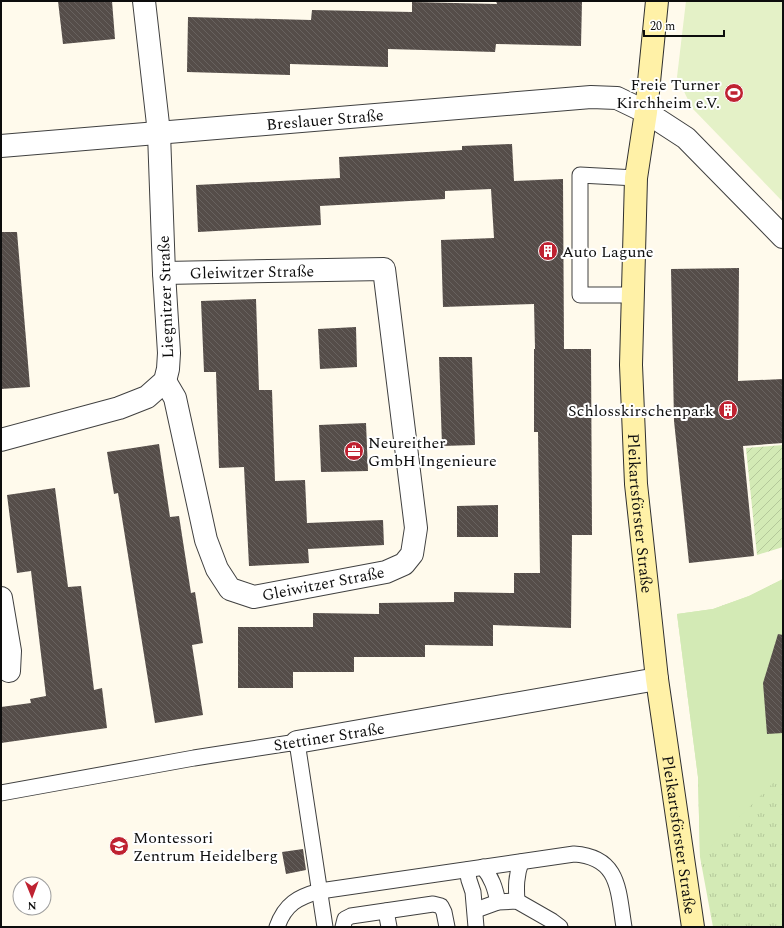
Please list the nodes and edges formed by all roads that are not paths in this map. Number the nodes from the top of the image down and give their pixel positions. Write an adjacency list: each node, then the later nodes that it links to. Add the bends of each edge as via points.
1 (144, 1): 4 (street, Liegnitzer Straße)
2 (656, 1): 3 (street, Pleikartsförster Straße)
3 (646, 112): 4 (street, Breslauer Straße, via 616,98 591,97); 6 (street, Pleikartsförster Straße); 7 (street, Breslauer Straße, via 686,138)
4 (159, 133): 5 (street, Breslauer Straße); 8 (street, Liegnitzer Straße)
5 (1, 146)
6 (636, 178): 9 (street, Pleikartsförster Straße); 9 (lane, via 580,176 580,295)
7 (783, 237)
8 (164, 273): 10 (street, Liegnitzer Straße, via 169,353); 10 (street, Gleiwitzer Straße, via 384,269 416,528 412,554 404,564 386,572 254,597 230,589 217,569 206,540 175,398)
9 (633, 296): 14 (street, Pleikartsförster Straße, via 631,365 636,484)
10 (165, 381): 11 (street, Liegnitzer Straße, via 147,397 119,408)
11 (1, 440)
12 (1, 598): 13 (street, via 10,651)
13 (9, 671)
14 (657, 679): 15 (street, Stettiner Straße); 33 (street, Pleikartsförster Straße)
15 (298, 742): 16 (lane, Stettiner Straße, via 194,758); 20 (lane)
16 (1, 794)
17 (521, 862): 18 (lane); 21 (lane, via 517,874); 32 (lane, via 574,854 598,859 614,876)
18 (483, 867): 19 (lane); 22 (lane, via 491,877)
19 (468, 870): 20 (lane); 23 (lane)
20 (320, 891): 25 (lane, via 305,895 290,905); 26 (lane)
21 (517, 901): 22 (lane); 31 (lane)
22 (498, 902): 23 (lane)
23 (476, 910): 30 (lane)
24 (386, 911): 27 (lane, via 351,916 345,919); 28 (lane); 29 (lane, via 433,904 441,906)
25 (277, 927)
26 (325, 927)
27 (343, 927)
28 (389, 927)
29 (447, 927)
30 (476, 927)
31 (560, 927)
32 (624, 927)
33 (692, 927)

